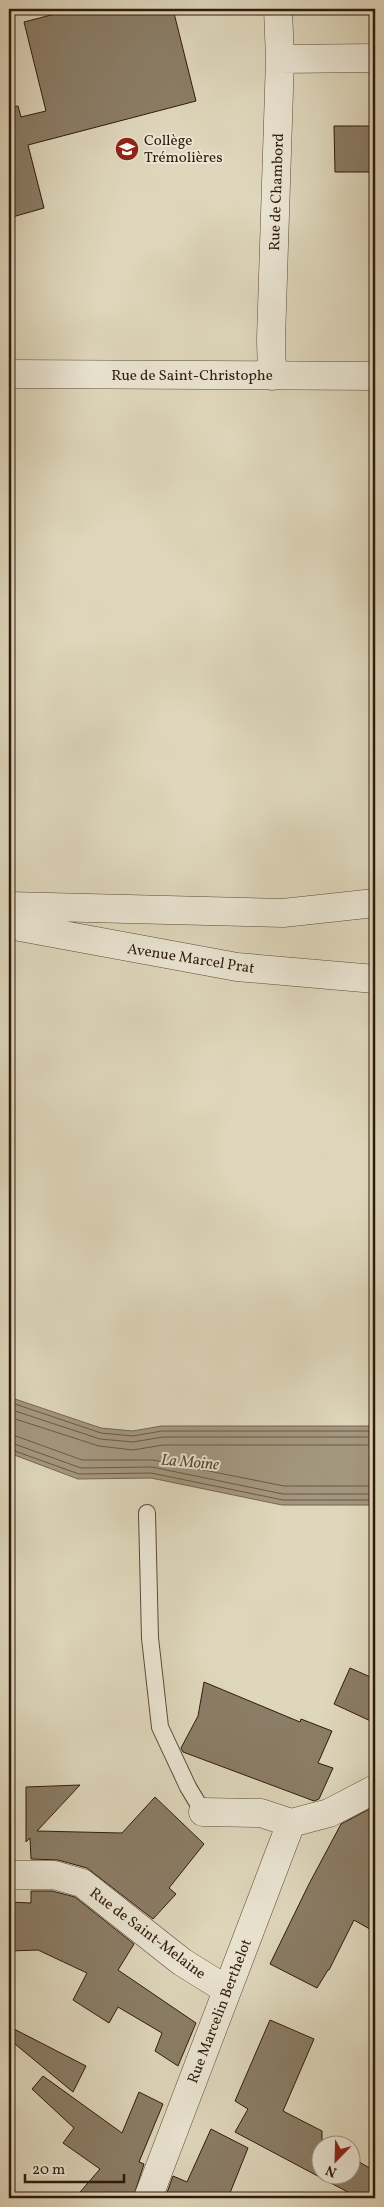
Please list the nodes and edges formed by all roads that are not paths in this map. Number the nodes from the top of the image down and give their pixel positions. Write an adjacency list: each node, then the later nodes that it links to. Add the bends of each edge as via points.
1 (278, 9): 3 (street, Rue de Chambord)
2 (375, 58): 3 (street)
3 (280, 59): 5 (street, Rue de Chambord)
4 (9, 374): 5 (street, Rue de Saint-Christophe)
5 (272, 376): 6 (street, Rue de Saint-Christophe)
6 (375, 376)
7 (375, 903): 8 (street, via 283,913)
8 (9, 906)
9 (9, 925): 10 (street, Avenue Marcel Prat, via 237,967)
10 (375, 979)
11 (147, 1512): 13 (lane, via 150,1638 160,1727)
12 (375, 1790): 14 (street, via 329,1813)
13 (203, 1812): 14 (street, via 261,1813)
14 (291, 1823): 16 (street, Rue Marcelin Berthelot)
15 (9, 1874): 16 (street, Rue de Saint-Melaine, via 54,1875 82,1883 182,1962)
16 (227, 1990): 17 (street, Rue Marcelin Berthelot)
17 (148, 2198)

